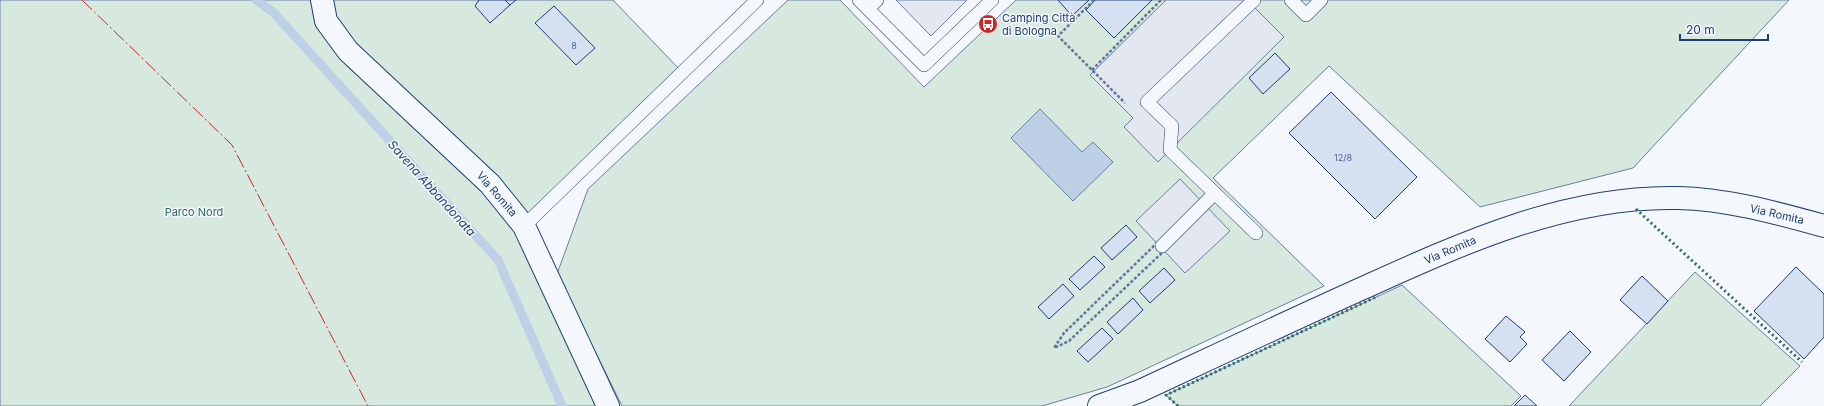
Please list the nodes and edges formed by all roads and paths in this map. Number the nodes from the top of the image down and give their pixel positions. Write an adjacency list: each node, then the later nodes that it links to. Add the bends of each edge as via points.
1 (322, 0): 13 (street, Via Romita, via 326,22 348,51 490,184)
2 (757, 0): 13 (lane)
3 (992, 0): 9 (lane, via 924,65)
4 (1094, 0): 10 (path, via 1058,36)
5 (1161, 0): 10 (path)
6 (1254, 0): 11 (lane)
7 (1291, 0): 8 (lane, via 1306,15)
8 (1321, 0)
9 (868, 3)
10 (1092, 70): 11 (path, via 1135,113)
11 (1147, 102): 12 (lane, via 1172,126 1170,150)
12 (1215, 193): 15 (lane); 16 (lane)
13 (524, 226): 17 (street, Via Romita)
14 (1824, 226): 18 (street, Via Romita, via 1724,202 1678,198 1625,200 1570,210 1521,223 1475,240 1374,283 1140,391)
15 (1256, 233)
16 (1162, 246): 16 (path, via 1165,250 1069,341 1054,348 1064,333 1158,242)
17 (608, 406)
18 (1099, 406)

